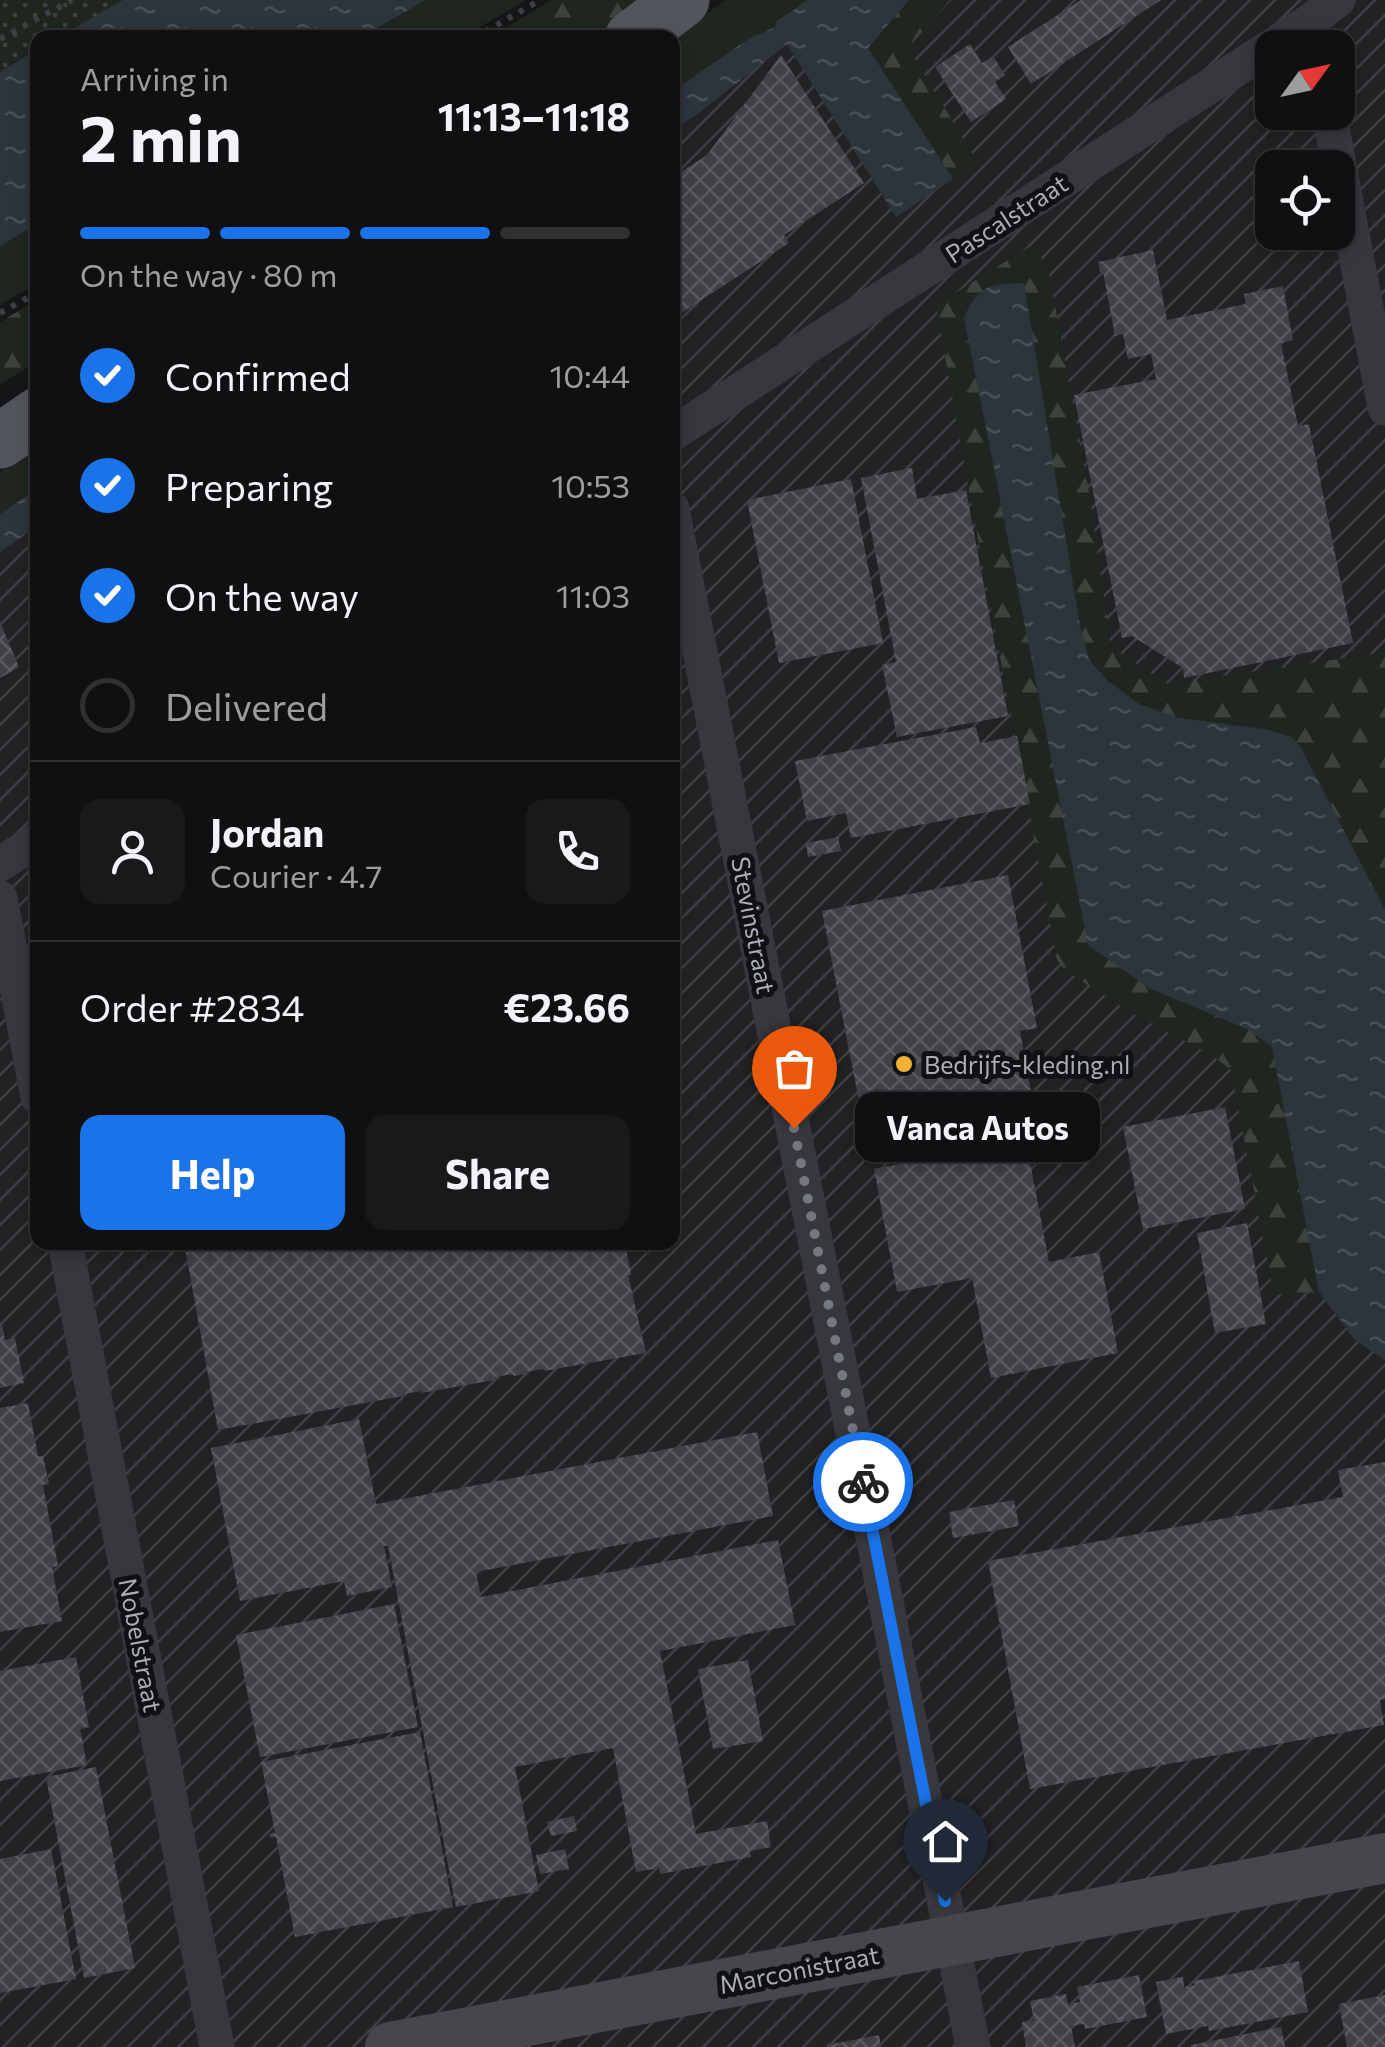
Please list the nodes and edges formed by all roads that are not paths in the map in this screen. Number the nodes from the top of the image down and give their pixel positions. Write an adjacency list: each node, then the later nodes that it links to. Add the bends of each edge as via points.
1 (682, 0): 3 (main road)
2 (1322, 22): 9 (street, Pascalstraat)
3 (643, 30)
4 (1332, 130): 7 (street)
5 (30, 384): 6 (main road)
6 (0, 399)
7 (1385, 408)
8 (30, 420): 10 (main road)
9 (680, 429)
10 (0, 441)
11 (680, 551): 18 (street, Stevinstraat)
12 (30, 845): 13 (street)
13 (0, 864)
14 (0, 898): 15 (street)
15 (30, 1055)
16 (67, 1250): 19 (street, Nobelstraat)
17 (1385, 1858): 18 (street, Marconistraat)
18 (952, 1939): 20 (street, Marconistraat); 21 (street, Stevinstraat)
19 (217, 2047)
20 (390, 2047)
21 (973, 2047)

